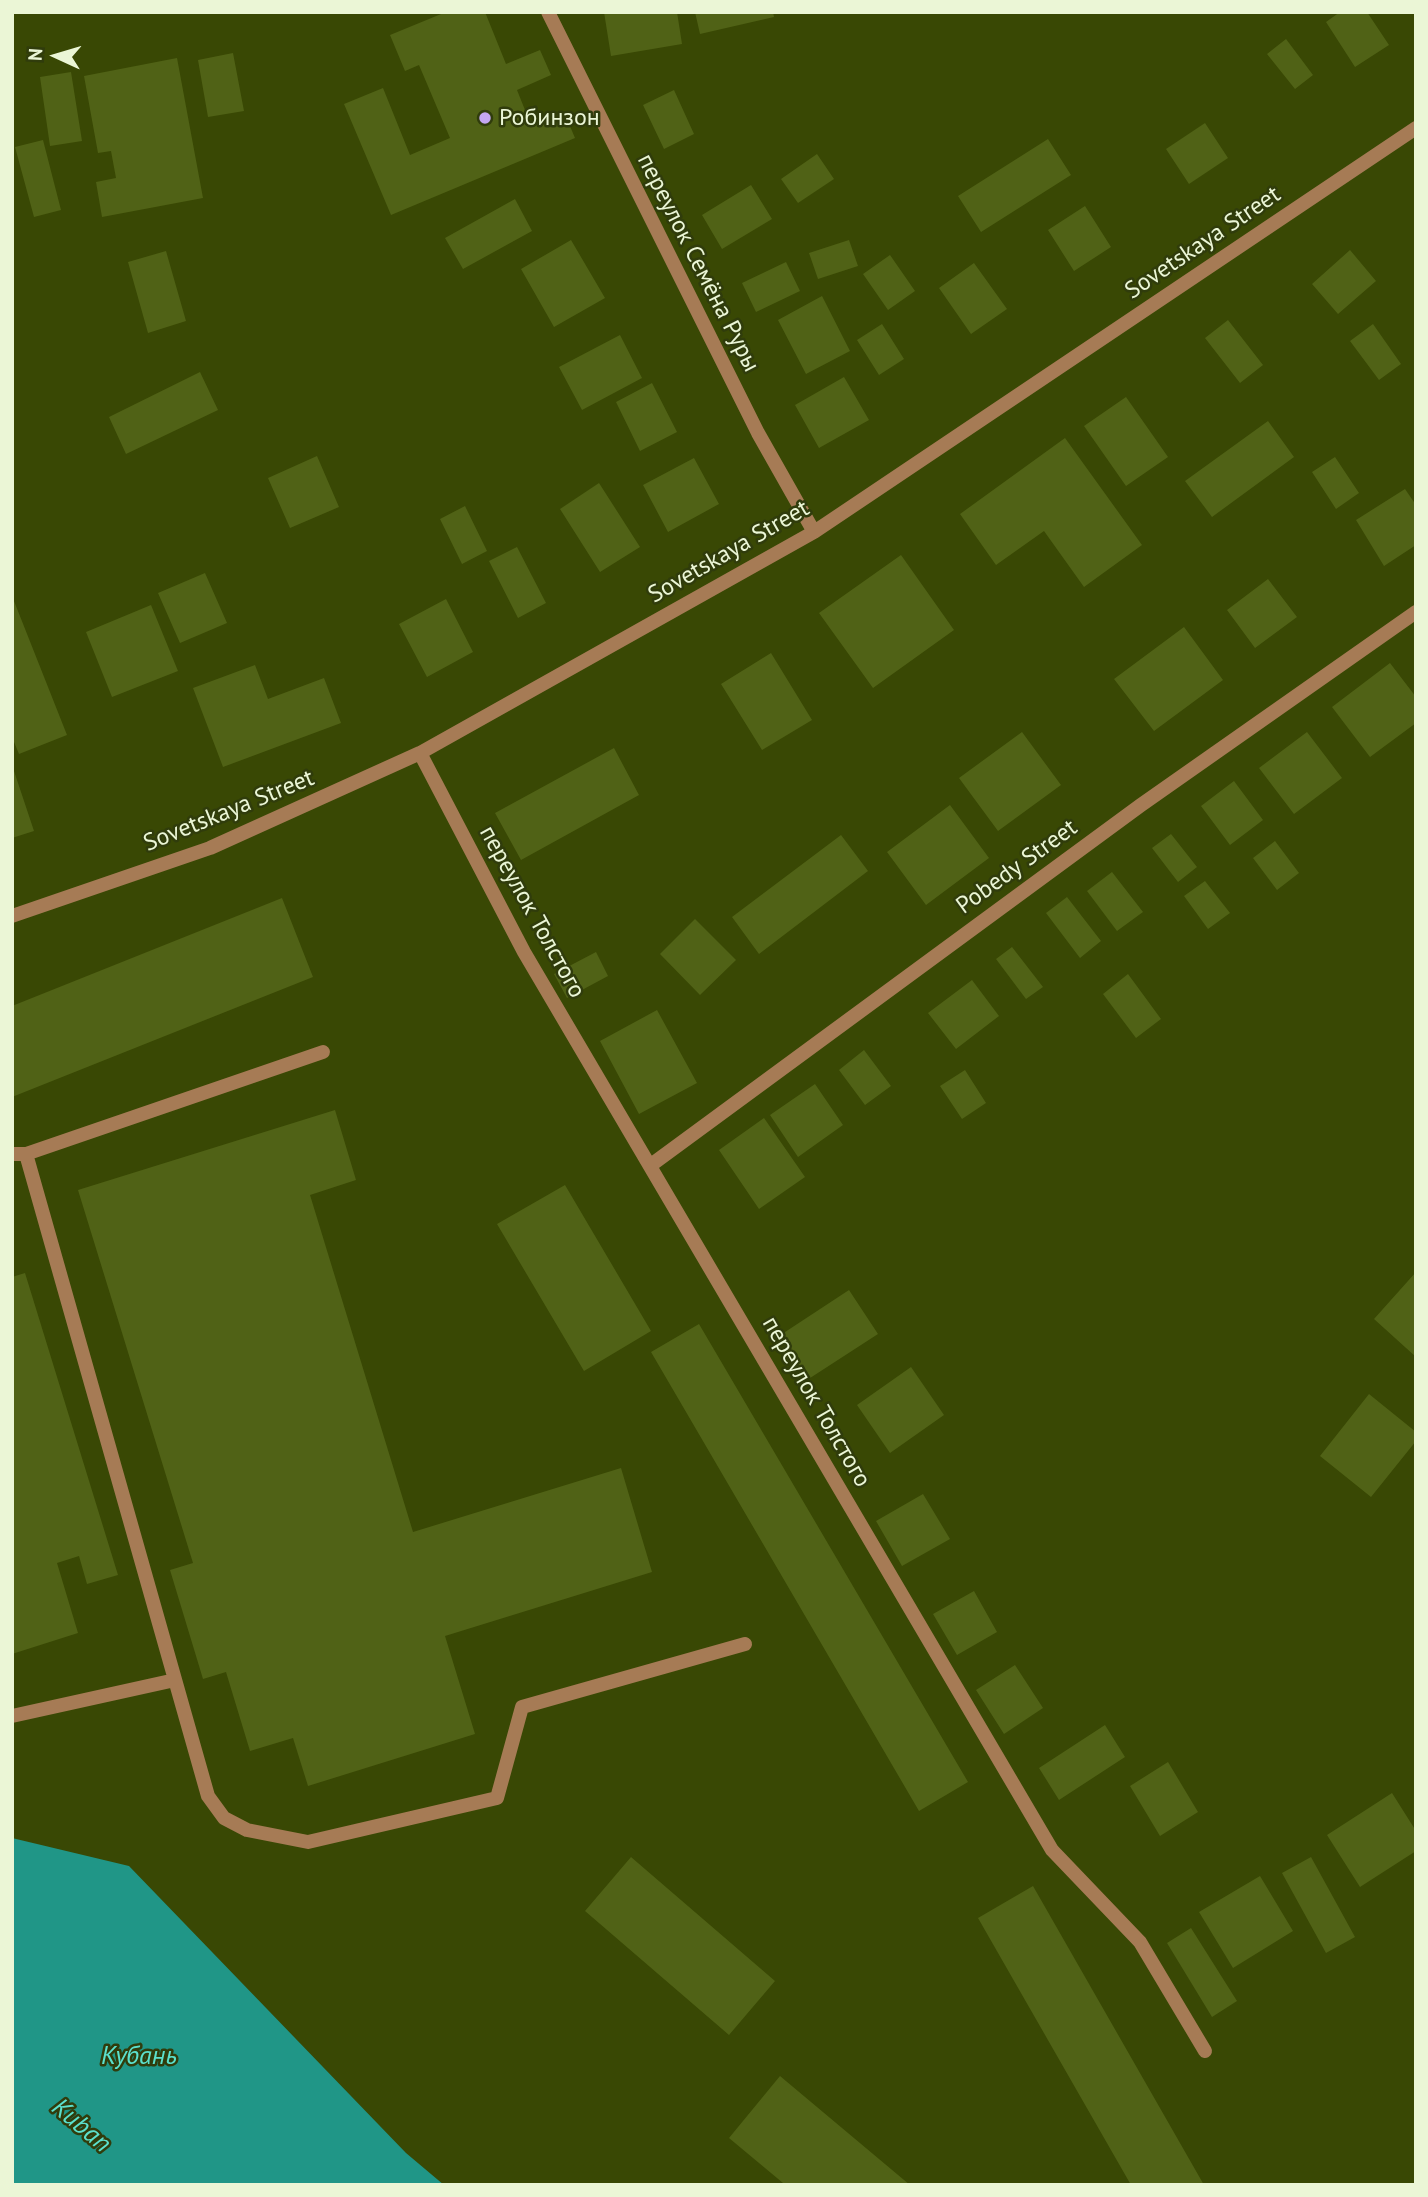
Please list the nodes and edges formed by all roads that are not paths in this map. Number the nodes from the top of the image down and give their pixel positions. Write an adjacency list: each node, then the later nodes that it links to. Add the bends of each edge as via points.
1 (548, 12): 3 (street, переулок Семёна Руры, via 758,433)
2 (1416, 128): 3 (street, Sovetskaya Street)
3 (814, 532): 5 (street, Sovetskaya Street)
4 (1416, 612): 9 (street, Pobedy Street, via 1141,805)
5 (421, 753): 6 (street, Sovetskaya Street, via 210,848); 9 (street, переулок Толстого, via 524,952)
6 (12, 916)
7 (323, 1052): 8 (street)
8 (19, 1154): 11 (street)
9 (651, 1165): 13 (street, переулок Толстого, via 1052,1850 1140,1942)
10 (745, 1644): 11 (street, via 522,1707 497,1798 308,1842 247,1830 224,1818 208,1796)
11 (175, 1679): 12 (street)
12 (12, 1716)
13 (1205, 2051)

